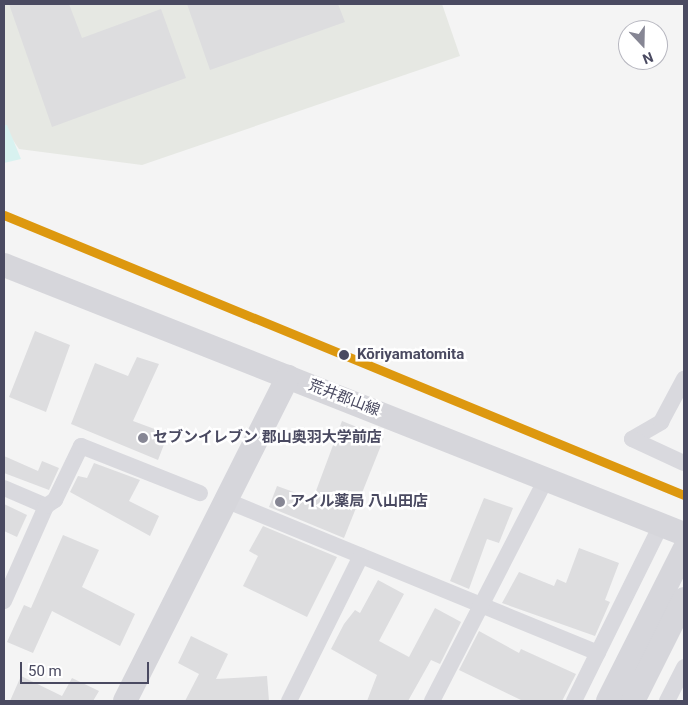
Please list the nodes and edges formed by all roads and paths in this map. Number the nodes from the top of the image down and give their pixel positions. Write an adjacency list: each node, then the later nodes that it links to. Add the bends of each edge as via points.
1 (4, 265): 2 (main road, 荒井郡山線)
2 (288, 377): 5 (main road, 荒井郡山線); 8 (main road)
3 (684, 379): 4 (street, via 661,422 632,439)
4 (684, 463)
5 (547, 477): 10 (main road, 荒井郡山線); 16 (street)
6 (4, 488): 9 (street)
7 (200, 493): 9 (street, via 81,446 55,500)
8 (225, 500): 13 (street); 19 (main road)
9 (46, 506): 15 (street)
10 (660, 525): 11 (main road, 荒井郡山線); 17 (street)
11 (684, 534)
12 (684, 550): 23 (main road)
13 (361, 556): 16 (street); 20 (street)
14 (684, 599): 24 (main road)
15 (4, 602)
16 (478, 606): 17 (street); 21 (street)
17 (598, 653): 22 (street)
18 (684, 667): 25 (street)
19 (125, 701)
20 (289, 701)
21 (432, 701)
22 (574, 701)
23 (608, 701)
24 (633, 701)
25 (667, 701)

